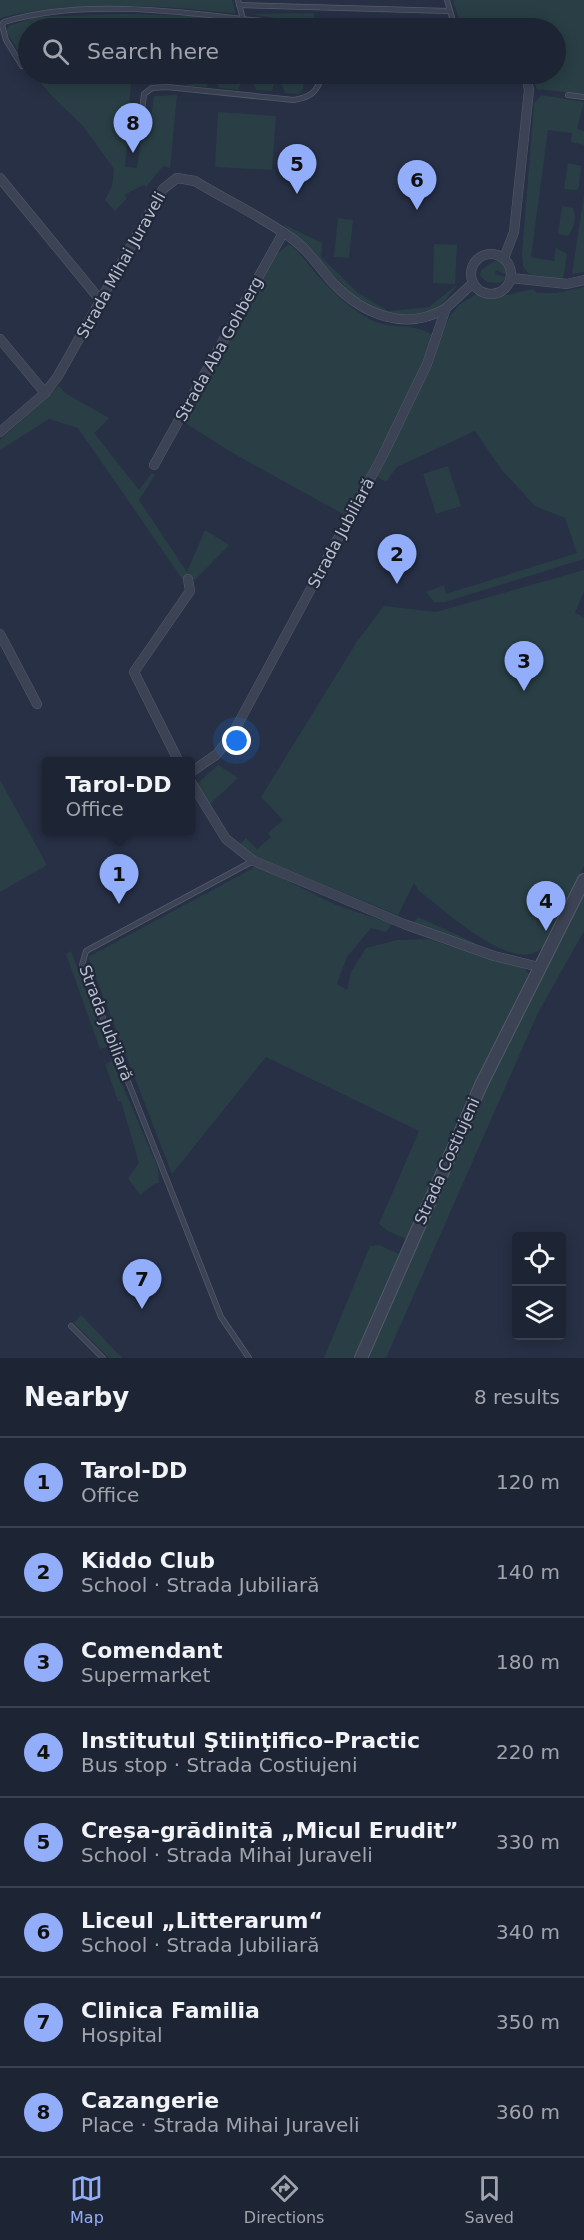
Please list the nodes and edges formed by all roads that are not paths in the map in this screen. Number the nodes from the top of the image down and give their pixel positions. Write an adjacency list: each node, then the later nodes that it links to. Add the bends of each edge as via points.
1 (447, 0): 3 (lane)
2 (238, 3): 3 (lane); 5 (lane)
3 (449, 11): 6 (lane)
4 (236, 18): 7 (lane, via 142,10 35,13 2,25)
5 (243, 18)
6 (452, 18)
7 (18, 60)
8 (320, 84): 12 (lane, via 312,95 294,100 152,88 144,94)
9 (528, 84): 15 (street, via 514,232)
10 (568, 95): 11 (lane)
11 (584, 97)
12 (141, 127)
13 (0, 178): 19 (street)
14 (284, 233): 19 (street, Strada Mihai Juraveli, via 195,181 177,178 163,189); 20 (street, Strada Mihai Juraveli, via 342,291 369,311 406,321 434,316); 24 (street, Strada Aba Gohberg)
15 (504, 258): 16 (street); 18 (street, via 491,254 478,259 471,270)
16 (511, 278): 17 (street, via 567,284); 18 (street, via 505,289 493,294 482,292)
17 (584, 280)
18 (473, 283): 20 (street, Strada Jubiliară)
19 (101, 301): 22 (street, Strada Mihai Juraveli)
20 (446, 308): 29 (street, Strada Jubiliară, via 427,364 383,455 244,712 223,747)
21 (0, 339): 22 (street)
22 (45, 393): 23 (street, Strada Mihai Juraveli)
23 (0, 432)
24 (154, 465)
25 (188, 579): 28 (street, via 190,591 134,672)
26 (0, 634): 27 (street)
27 (37, 704)
28 (176, 757)
29 (195, 769)
30 (195, 789): 31 (street, via 226,839)
31 (254, 861): 33 (street, via 404,924 494,956); 36 (lane, Strada Jubiliară, via 96,945 82,958 221,1317)
32 (584, 880): 33 (street, Strada Costiujeni)
33 (540, 967): 37 (street, Strada Costiujeni, via 476,1095)
34 (71, 1326): 35 (lane)
35 (103, 1358)
36 (249, 1358)
37 (361, 1358)

